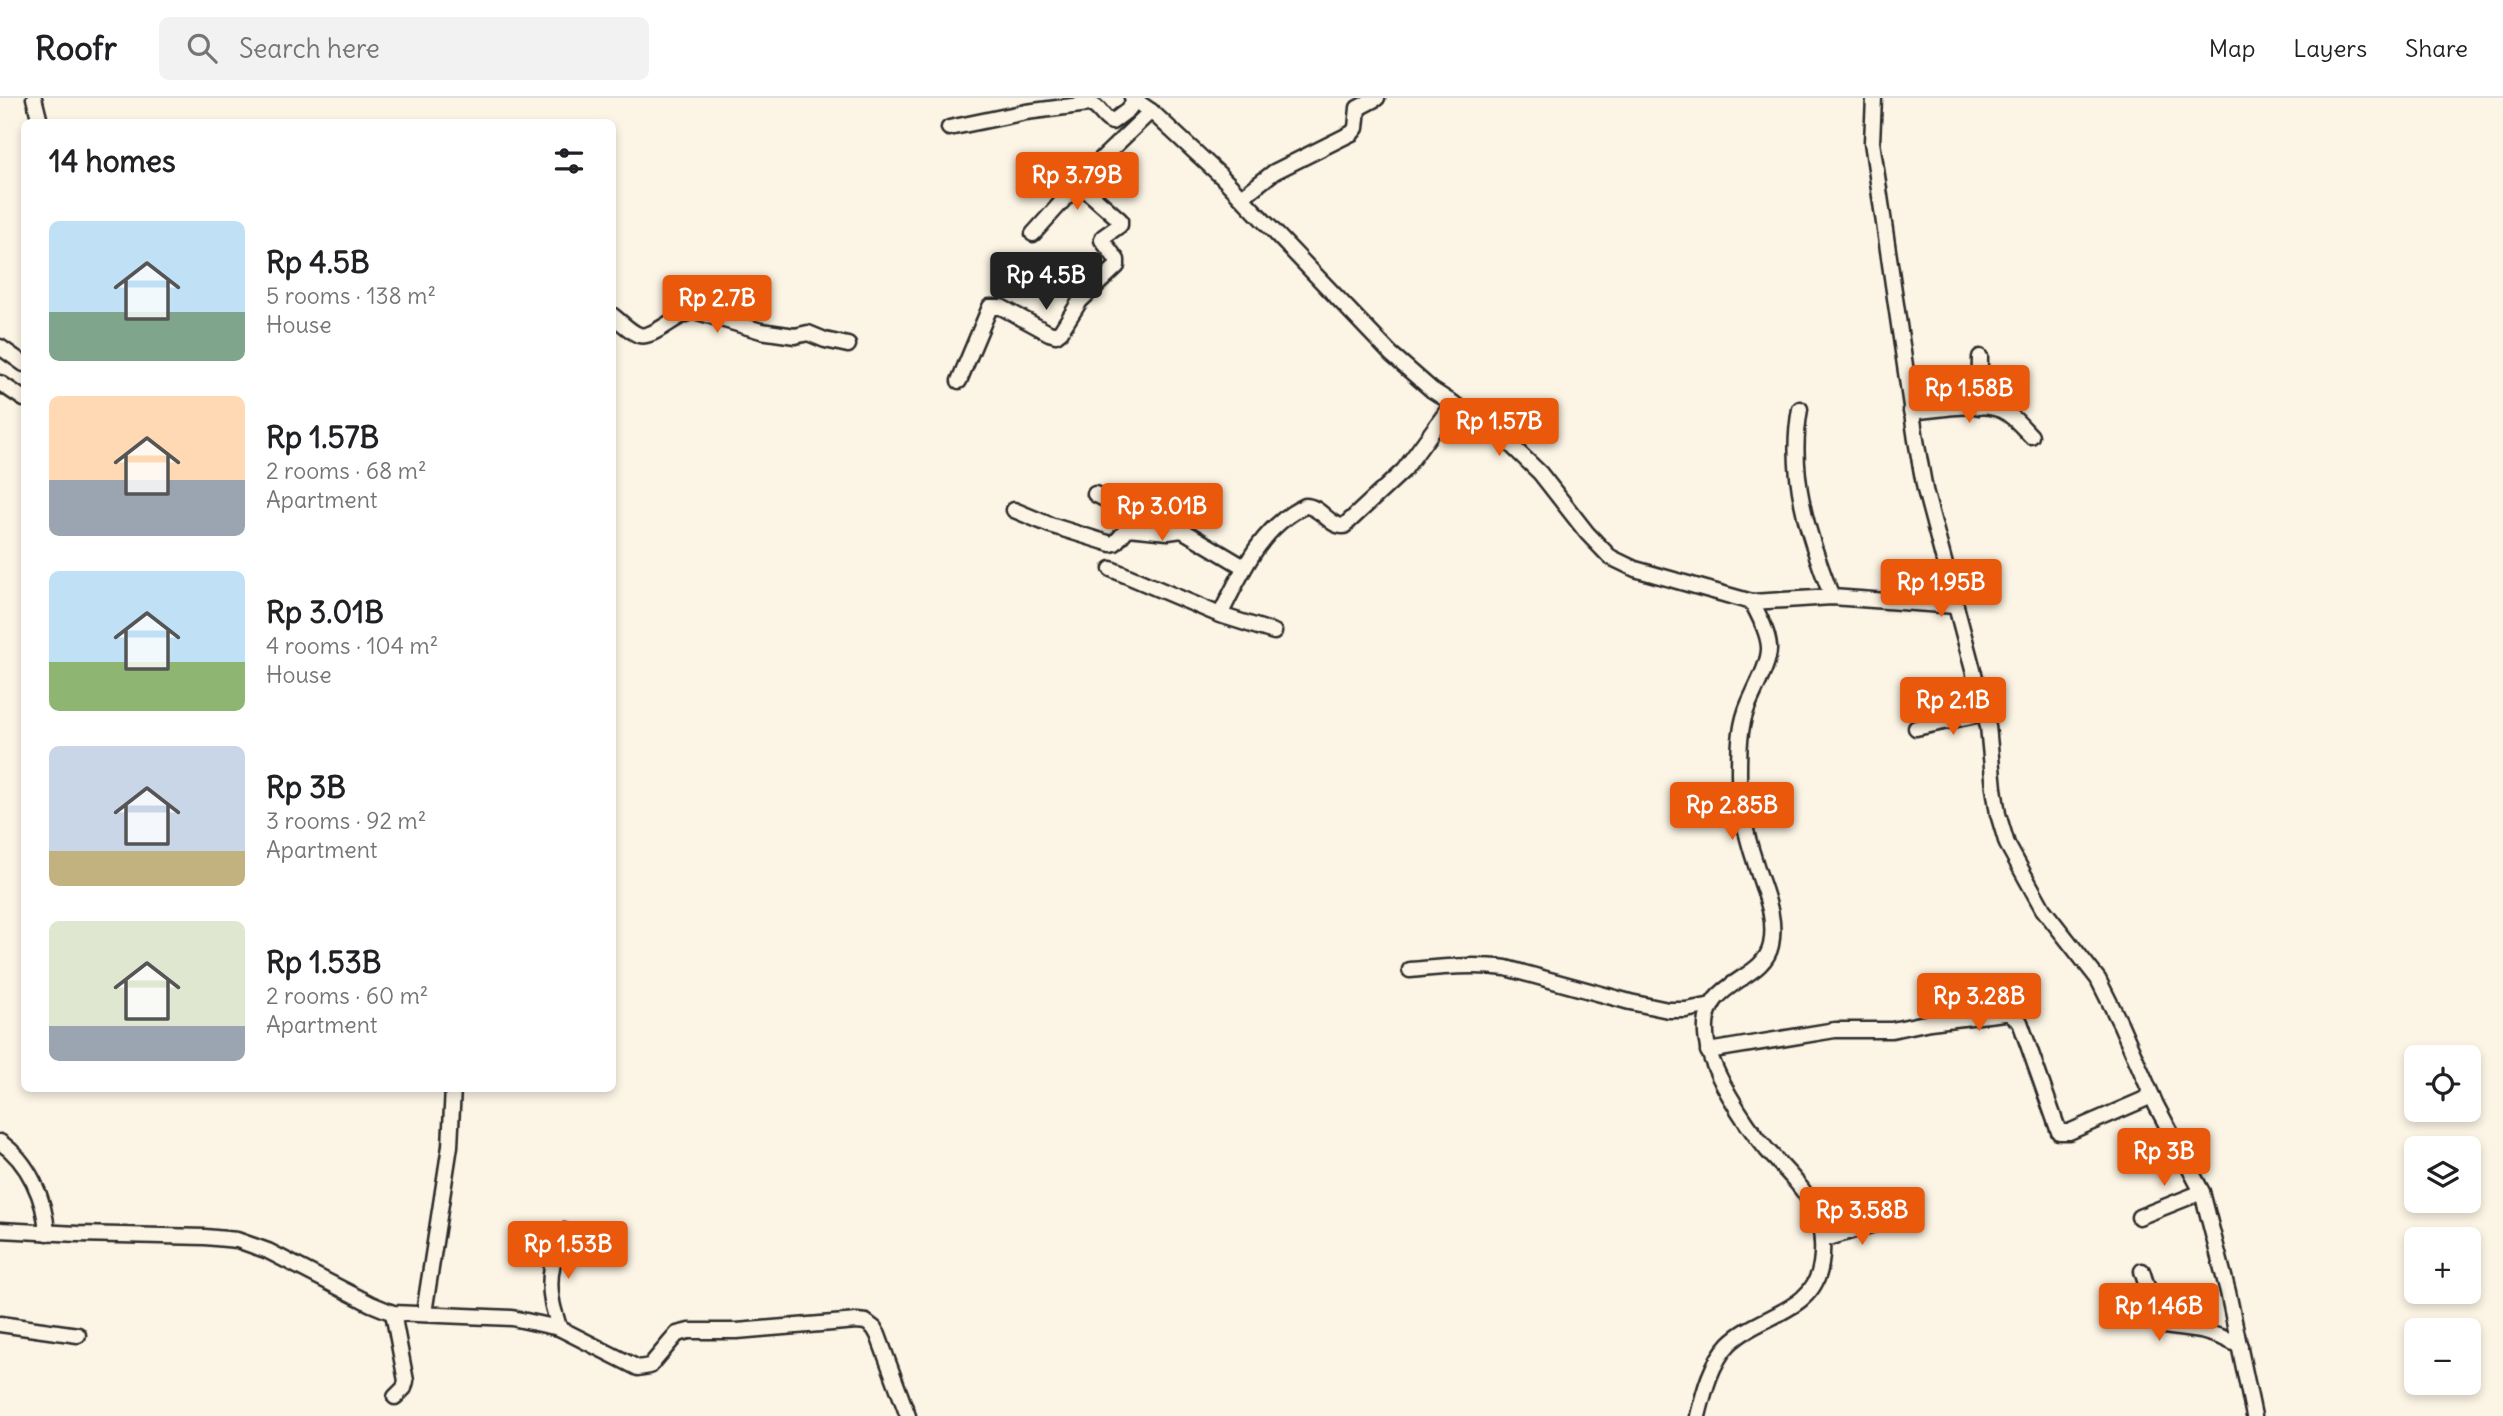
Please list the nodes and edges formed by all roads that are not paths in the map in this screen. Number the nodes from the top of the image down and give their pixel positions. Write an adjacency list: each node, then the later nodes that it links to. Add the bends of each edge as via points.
1 (34, 98): 6 (street)
2 (1377, 98): 9 (street, via 1358,108 1352,133 1273,172)
3 (1874, 98): 22 (street, via 1872,142)
4 (1134, 99): 5 (street); 7 (street, via 1112,122 1088,104)
5 (1151, 111): 8 (street); 9 (street)
6 (39, 119)
7 (949, 128)
8 (1079, 184): 10 (street); 16 (street, via 1120,220 1102,240 1117,266 1080,301 1056,335 1001,307 990,307)
9 (1242, 197): 19 (street, via 1391,354)
10 (1033, 234)
11 (616, 318): 12 (street, via 642,336 694,311 761,331 795,337 808,333)
12 (848, 345)
13 (0, 347): 15 (street)
14 (1980, 356): 20 (street)
15 (21, 362)
16 (959, 381)
17 (0, 383): 18 (street)
18 (21, 397)
19 (1453, 403): 27 (street, via 1405,470 1344,526 1303,506 1269,531); 30 (street, via 1504,439 1540,473 1610,557 1635,569)
20 (1979, 407): 22 (street); 23 (street, via 2010,415)
21 (1800, 409): 29 (street, via 1795,452 1798,482 1815,554)
22 (1910, 412): 31 (street)
23 (2031, 436)
24 (1095, 494): 26 (street, via 1146,521)
25 (1014, 510): 26 (street, via 1111,544 1128,528)
26 (1182, 530): 27 (street)
27 (1244, 567): 32 (street)
28 (1111, 569): 32 (street)
29 (1832, 597): 30 (street); 31 (street)
30 (1752, 602): 37 (street, via 1769,651 1742,722 1739,775 1751,850 1769,903 1772,937 1759,965 1721,992)
31 (1956, 606): 34 (street)
32 (1220, 615): 33 (street)
33 (1274, 632)
34 (1985, 713): 35 (street); 40 (street, via 1998,814 2007,844 2043,909 2098,979)
35 (1916, 728)
36 (1410, 970): 37 (street, via 1493,966 1668,1010)
37 (1712, 1005): 38 (street, via 1706,1024)
38 (1708, 1051): 40 (street, via 1835,1030 1900,1029 2009,1013 2020,1022 2059,1132 2069,1132); 48 (street, via 1745,1121 1805,1190)
39 (453, 1092): 51 (street, via 450,1146)
40 (2152, 1096): 42 (street)
41 (0, 1142): 47 (street, via 16,1156 39,1192)
42 (2202, 1192): 43 (street); 55 (street)
43 (2139, 1217)
44 (1891, 1219): 48 (street)
45 (0, 1230): 47 (street)
46 (564, 1231): 53 (street, via 551,1272 551,1300)
47 (47, 1233): 50 (street, via 237,1240)
48 (1822, 1240): 58 (street, via 1821,1265 1812,1290 1724,1350)
49 (2142, 1271): 55 (street, via 2164,1326 2201,1331)
50 (393, 1313): 51 (street); 56 (street, via 406,1381)
51 (424, 1313): 53 (street, via 512,1318)
52 (0, 1324): 54 (street)
53 (559, 1328): 57 (street, via 638,1368 650,1366 677,1334 688,1331 866,1322 878,1335)
54 (78, 1335)
55 (2240, 1346): 59 (street)
56 (394, 1397)
57 (908, 1416)
58 (1698, 1416)
59 (2254, 1416)

